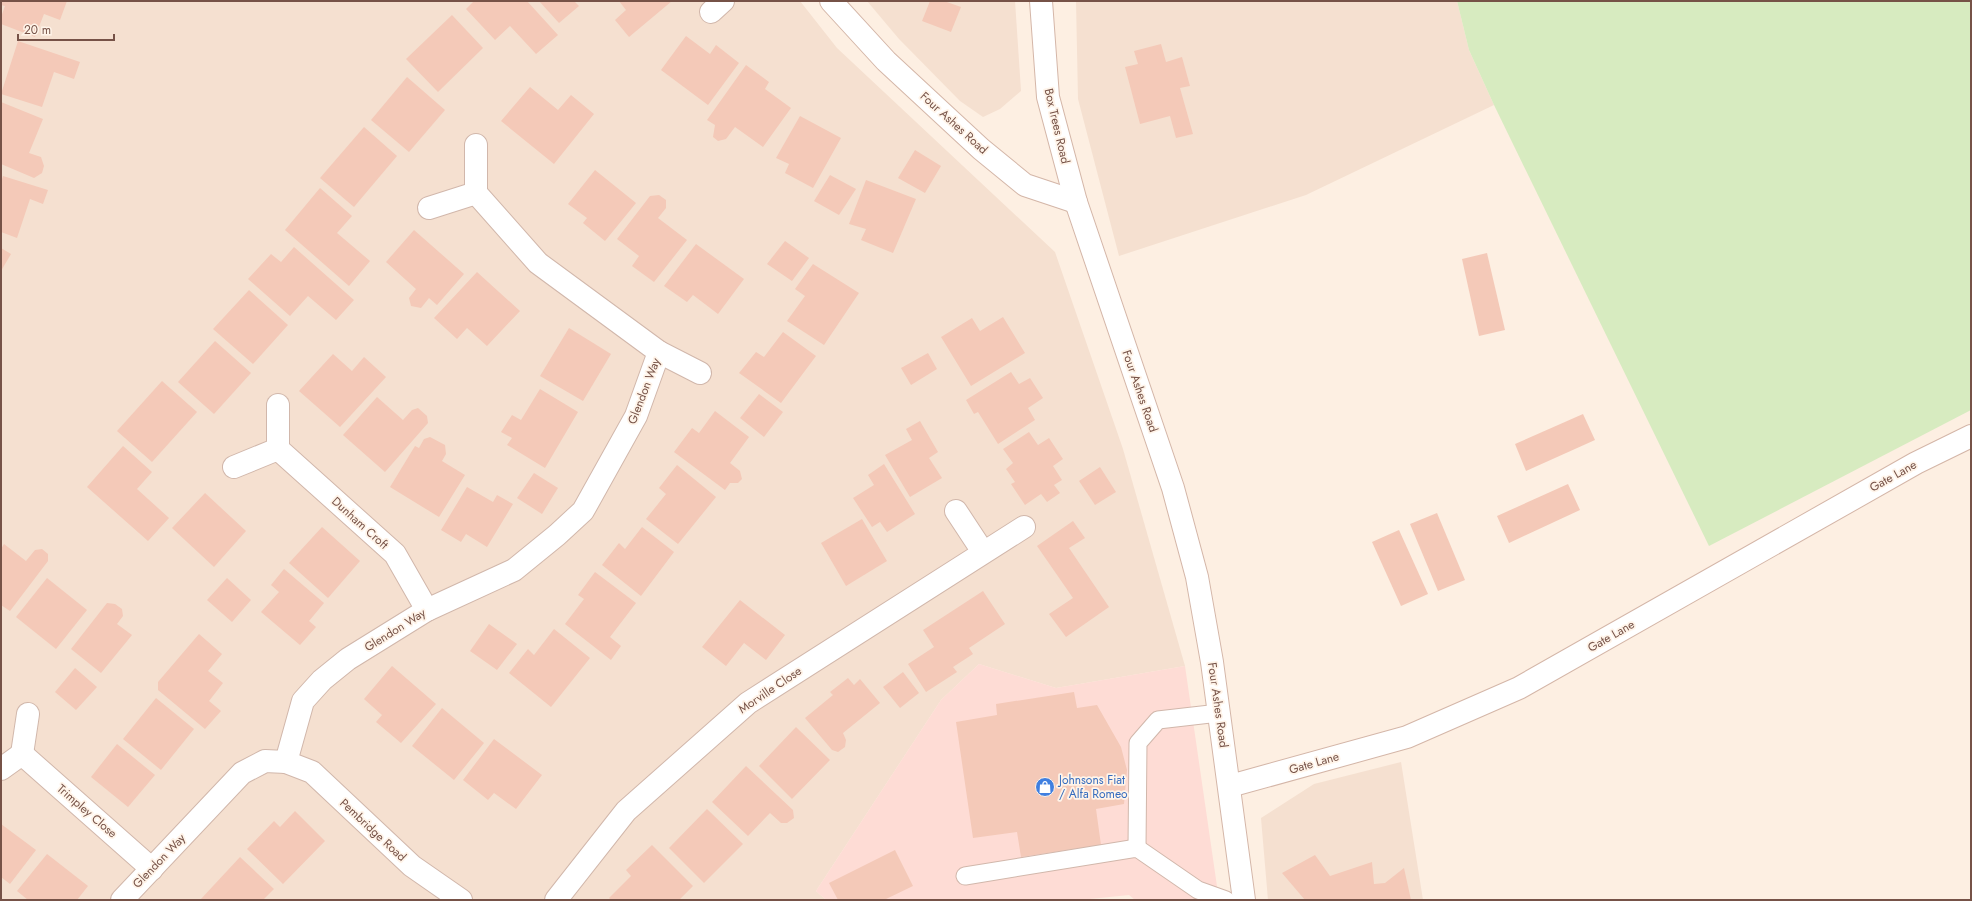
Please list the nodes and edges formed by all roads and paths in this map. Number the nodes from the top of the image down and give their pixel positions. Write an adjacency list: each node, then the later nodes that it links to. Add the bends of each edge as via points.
1 (831, 1): 5 (street, Four Ashes Road, via 886,61 981,149 1025,185)
2 (1041, 1): 5 (street, Box Trees Road, via 1048,97)
3 (476, 145): 4 (street)
4 (476, 193): 6 (street); 7 (street, Glendon Way, via 538,263)
5 (1076, 202): 17 (street, Four Ashes Road, via 1173,488 1197,577)
6 (429, 208)
7 (659, 352): 8 (street, Glendon Way); 16 (street, Glendon Way, via 636,416 583,510 557,536 514,570)
8 (700, 372)
9 (278, 405): 11 (street)
10 (1971, 436): 22 (street, Gate Lane, via 1909,467 1519,688 1407,737)
11 (278, 449): 12 (street); 16 (street, Dunham Croft, via 394,554)
12 (234, 467)
13 (956, 512): 15 (street)
14 (1024, 527): 15 (street, Morville Close)
15 (983, 552): 28 (street, Morville Close, via 748,703 626,812)
16 (427, 610): 20 (street, Glendon Way, via 348,660 322,680 303,701)
17 (1220, 713): 22 (street, Four Ashes Road); 23 (lane, via 1158,720 1138,743)
18 (28, 714): 19 (street)
19 (22, 754): 21 (street); 24 (street, Trimpley Close)
20 (286, 762): 24 (street, Glendon Way, via 265,761 242,773); 27 (street, Pembridge Road, via 312,772 412,866)
21 (1, 769)
22 (1230, 786): 30 (street, Four Ashes Road)
23 (1137, 848): 25 (lane); 29 (lane, via 1198,890)
24 (152, 869): 26 (street, Glendon Way)
25 (965, 876)
26 (122, 900)
27 (461, 900)
28 (556, 900)
29 (1226, 900)
30 (1244, 900)

